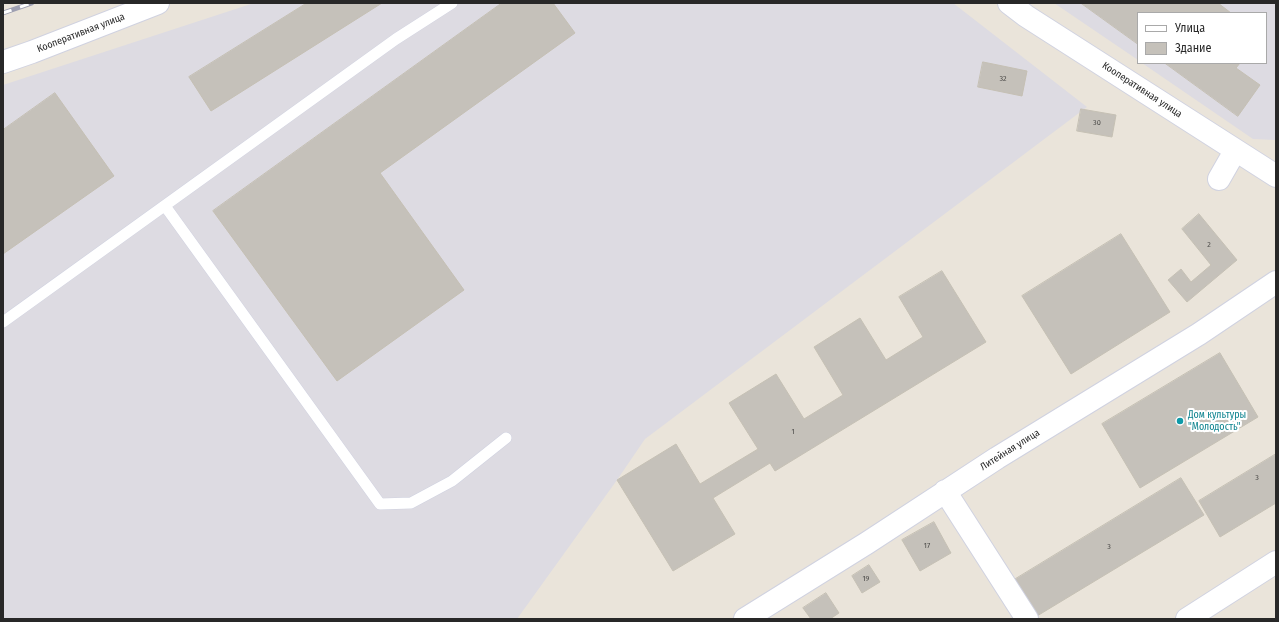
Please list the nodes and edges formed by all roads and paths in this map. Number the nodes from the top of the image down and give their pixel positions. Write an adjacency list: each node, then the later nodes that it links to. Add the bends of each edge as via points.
1 (158, 3): 4 (street, Кооперативная улица)
2 (452, 3): 8 (lane, via 396,39)
3 (1009, 3): 5 (street, Кооперативная улица)
4 (3, 62)
5 (1235, 151): 6 (street, Кооперативная улица); 7 (street)
6 (1276, 176)
7 (1219, 179)
8 (165, 206): 10 (lane); 11 (lane, via 380,504 411,503 452,481)
9 (1276, 282): 12 (street, Литейная улица, via 1199,334)
10 (3, 322)
11 (506, 438)
12 (945, 491): 14 (street, Литейная улица); 15 (street)
13 (1276, 562): 16 (street)
14 (745, 619)
15 (1027, 619)
16 (1187, 619)

